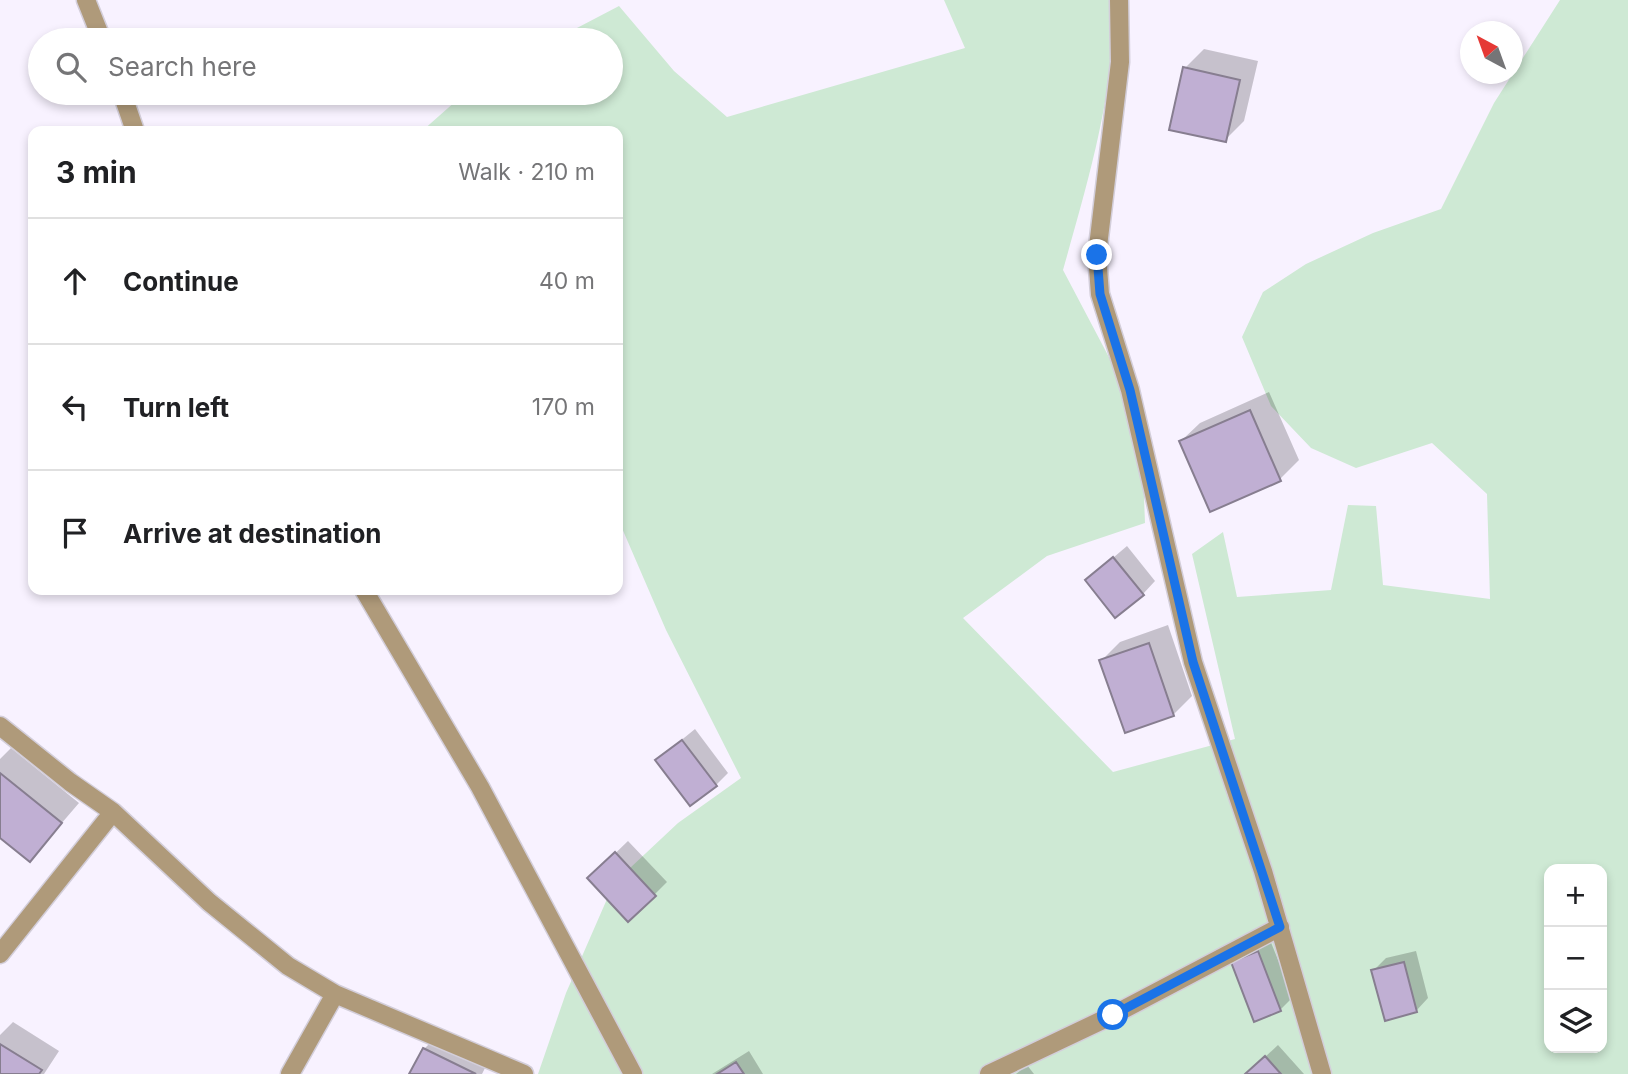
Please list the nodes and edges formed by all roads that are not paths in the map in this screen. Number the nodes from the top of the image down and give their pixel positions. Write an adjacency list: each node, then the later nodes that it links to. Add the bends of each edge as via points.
1 (86, 0): 3 (street)
2 (1119, 0): 9 (street, via 1120,62 1097,255 1100,294 1130,390 1193,662)
3 (97, 28)
4 (126, 105): 5 (street)
5 (133, 126)
6 (367, 595): 14 (street, via 480,787)
7 (0, 726): 8 (street)
8 (113, 812): 10 (street); 11 (street, via 258,943)
9 (1280, 927): 15 (street); 16 (street)
10 (0, 954)
11 (335, 994): 12 (street); 13 (street)
12 (290, 1074)
13 (524, 1074)
14 (633, 1074)
15 (989, 1074)
16 (1322, 1074)

